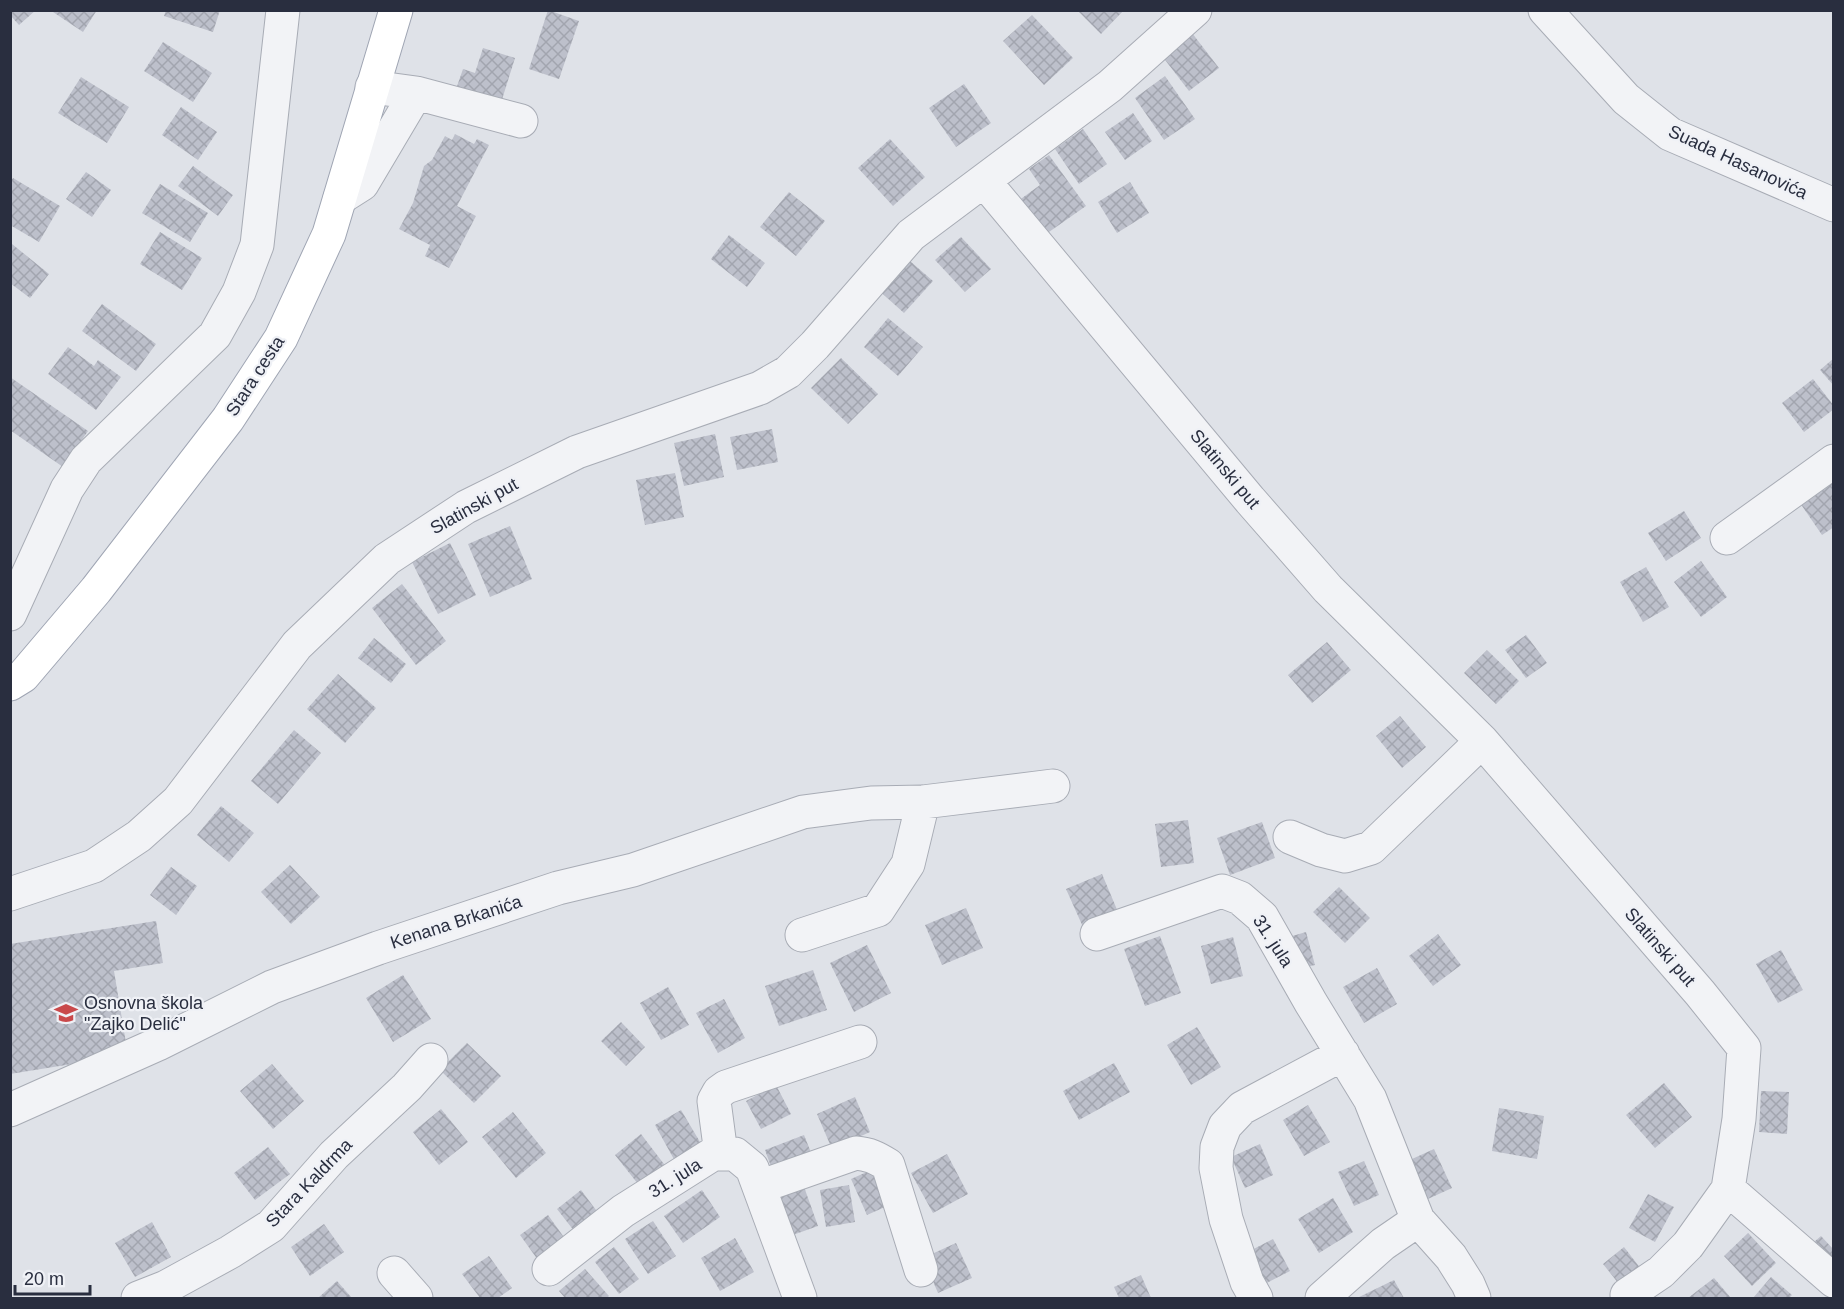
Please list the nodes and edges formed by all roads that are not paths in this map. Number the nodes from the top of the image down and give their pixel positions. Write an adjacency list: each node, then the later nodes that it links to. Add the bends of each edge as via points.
1 (283, 10): 13 (street, via 257,245 239,292 215,335 86,460 68,489)
2 (396, 10): 5 (main road, Stara cesta)
3 (1195, 10): 8 (street, Slatinski put, via 1110,86)
4 (1545, 10): 10 (street, Suada Hasanovića, via 1626,99 1670,134)
5 (372, 87): 6 (street); 9 (main road, Stara cesta)
6 (416, 93): 7 (street); 9 (street, via 362,184)
7 (521, 121)
8 (984, 181): 15 (street, Slatinski put, via 1328,589); 19 (street, Slatinski put, via 910,235 788,372 760,388 576,452 466,507 387,559 297,645 178,801 139,836 94,866)
9 (340, 198): 14 (main road, Stara cesta, via 281,338 228,419 96,590 23,676)
10 (1833, 205)
11 (1833, 461): 12 (street)
12 (1727, 538)
13 (10, 614)
14 (10, 684)
15 (1482, 741): 18 (street, via 1371,848 1345,856); 28 (street, Slatinski put, via 1744,1048 1739,1119)
16 (1053, 786): 17 (street, Kenana Brkanića)
17 (923, 802): 21 (street, via 908,864 878,910); 25 (street, Kenana Brkanića, via 870,802 803,812 633,870 558,888 389,944 272,987 158,1044)
18 (1290, 837)
19 (10, 894)
20 (1097, 934): 23 (street, 31. jula, via 1222,891 1240,898 1262,917)
21 (802, 935)
22 (860, 1042): 26 (street, via 719,1092 714,1101)
23 (1343, 1054): 29 (street, 31. jula, via 1370,1099); 38 (street, via 1242,1108 1225,1126 1217,1147 1216,1168 1226,1219)
24 (431, 1060): 35 (street, Stara Kaldrma, via 334,1155 271,1226 230,1252)
25 (10, 1110)
26 (721, 1154): 27 (street, 31. jula, via 735,1154 752,1168); 30 (street, 31. jula, via 713,1154 623,1211)
27 (759, 1187): 31 (street, via 856,1154 876,1157 888,1165); 37 (street, 31. jula)
28 (1728, 1189): 33 (street); 34 (street, Slatinski put, via 1688,1245 1661,1272)
29 (1418, 1220): 39 (street, via 1383,1244); 40 (street, 31. jula, via 1451,1257)
30 (549, 1269)
31 (921, 1270)
32 (394, 1273): 36 (street)
33 (1833, 1281)
34 (1627, 1294)
35 (138, 1299)
36 (416, 1299)
37 (800, 1299)
38 (1256, 1299)
39 (1322, 1299)
40 (1473, 1299)

